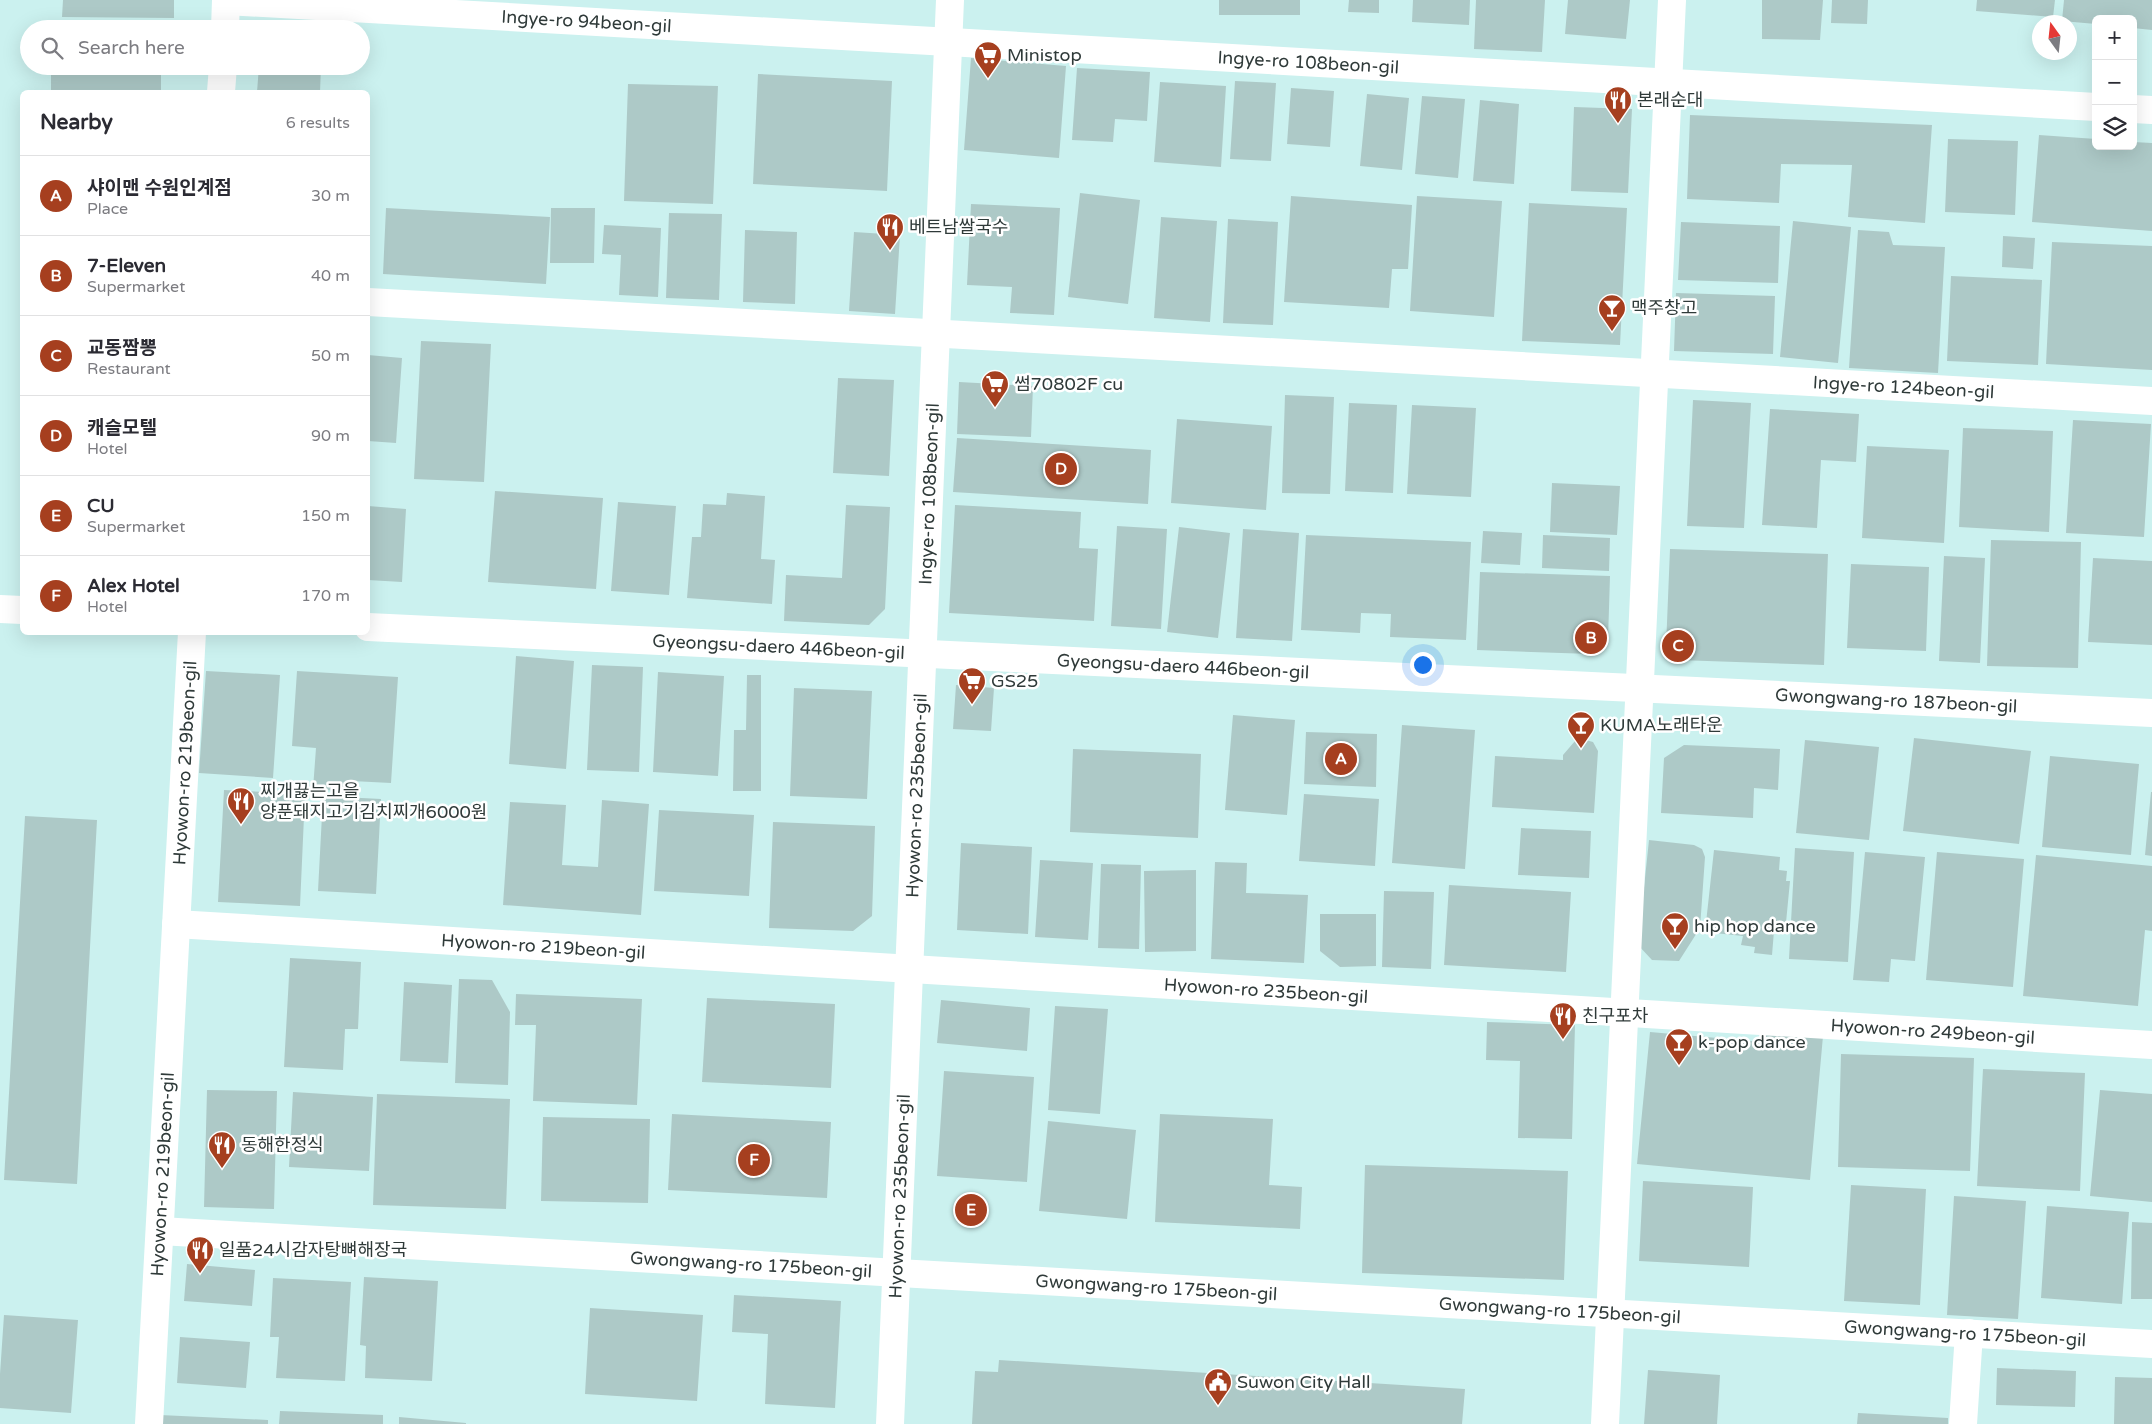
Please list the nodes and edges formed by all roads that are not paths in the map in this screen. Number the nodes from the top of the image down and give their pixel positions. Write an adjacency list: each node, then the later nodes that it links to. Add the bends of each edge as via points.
1 (226, 0): 4 (street, Ingye-ro 94beon-gil); 5 (street, Ingye-ro 94beon-gil)
2 (950, 0): 5 (street, Ingye-ro 108beon-gil)
3 (1672, 0): 7 (street)
4 (225, 20)
5 (948, 42): 7 (street, Ingye-ro 108beon-gil); 13 (street, Ingye-ro 108beon-gil)
6 (222, 75): 8 (street)
7 (1668, 83): 9 (street); 14 (street)
8 (221, 90)
9 (2092, 107)
10 (2137, 109): 11 (street)
11 (2152, 110)
12 (370, 302): 13 (street)
13 (936, 334): 14 (street); 20 (street, Ingye-ro 108beon-gil)
14 (1655, 373): 15 (street, Ingye-ro 124beon-gil); 21 (street)
15 (2152, 401)
16 (0, 609): 17 (street)
17 (20, 610)
18 (370, 627): 20 (street, Gyeongsu-daero 446beon-gil)
19 (192, 635): 23 (street, Hyowon-ro 219beon-gil)
20 (922, 653): 21 (street, Gyeongsu-daero 446beon-gil); 24 (street, Hyowon-ro 235beon-gil)
21 (1640, 688): 22 (street, Gwongwang-ro 187beon-gil); 25 (street)
22 (2152, 713)
23 (176, 924): 24 (street, Hyowon-ro 219beon-gil); 27 (street, Hyowon-ro 219beon-gil)
24 (908, 969): 25 (street, Hyowon-ro 235beon-gil); 28 (street, Hyowon-ro 235beon-gil)
25 (1624, 1013): 26 (street, Hyowon-ro 249beon-gil); 29 (street)
26 (2152, 1045)
27 (160, 1231): 28 (street, Gwongwang-ro 175beon-gil); 32 (street, Hyowon-ro 219beon-gil)
28 (896, 1272): 29 (street, Gwongwang-ro 175beon-gil); 33 (street, Hyowon-ro 235beon-gil)
29 (1610, 1313): 30 (street, Gwongwang-ro 175beon-gil); 34 (street)
30 (1968, 1333): 31 (street, Gwongwang-ro 175beon-gil); 35 (street)
31 (2152, 1344)
32 (149, 1424)
33 (890, 1424)
34 (1605, 1424)
35 (1963, 1424)

